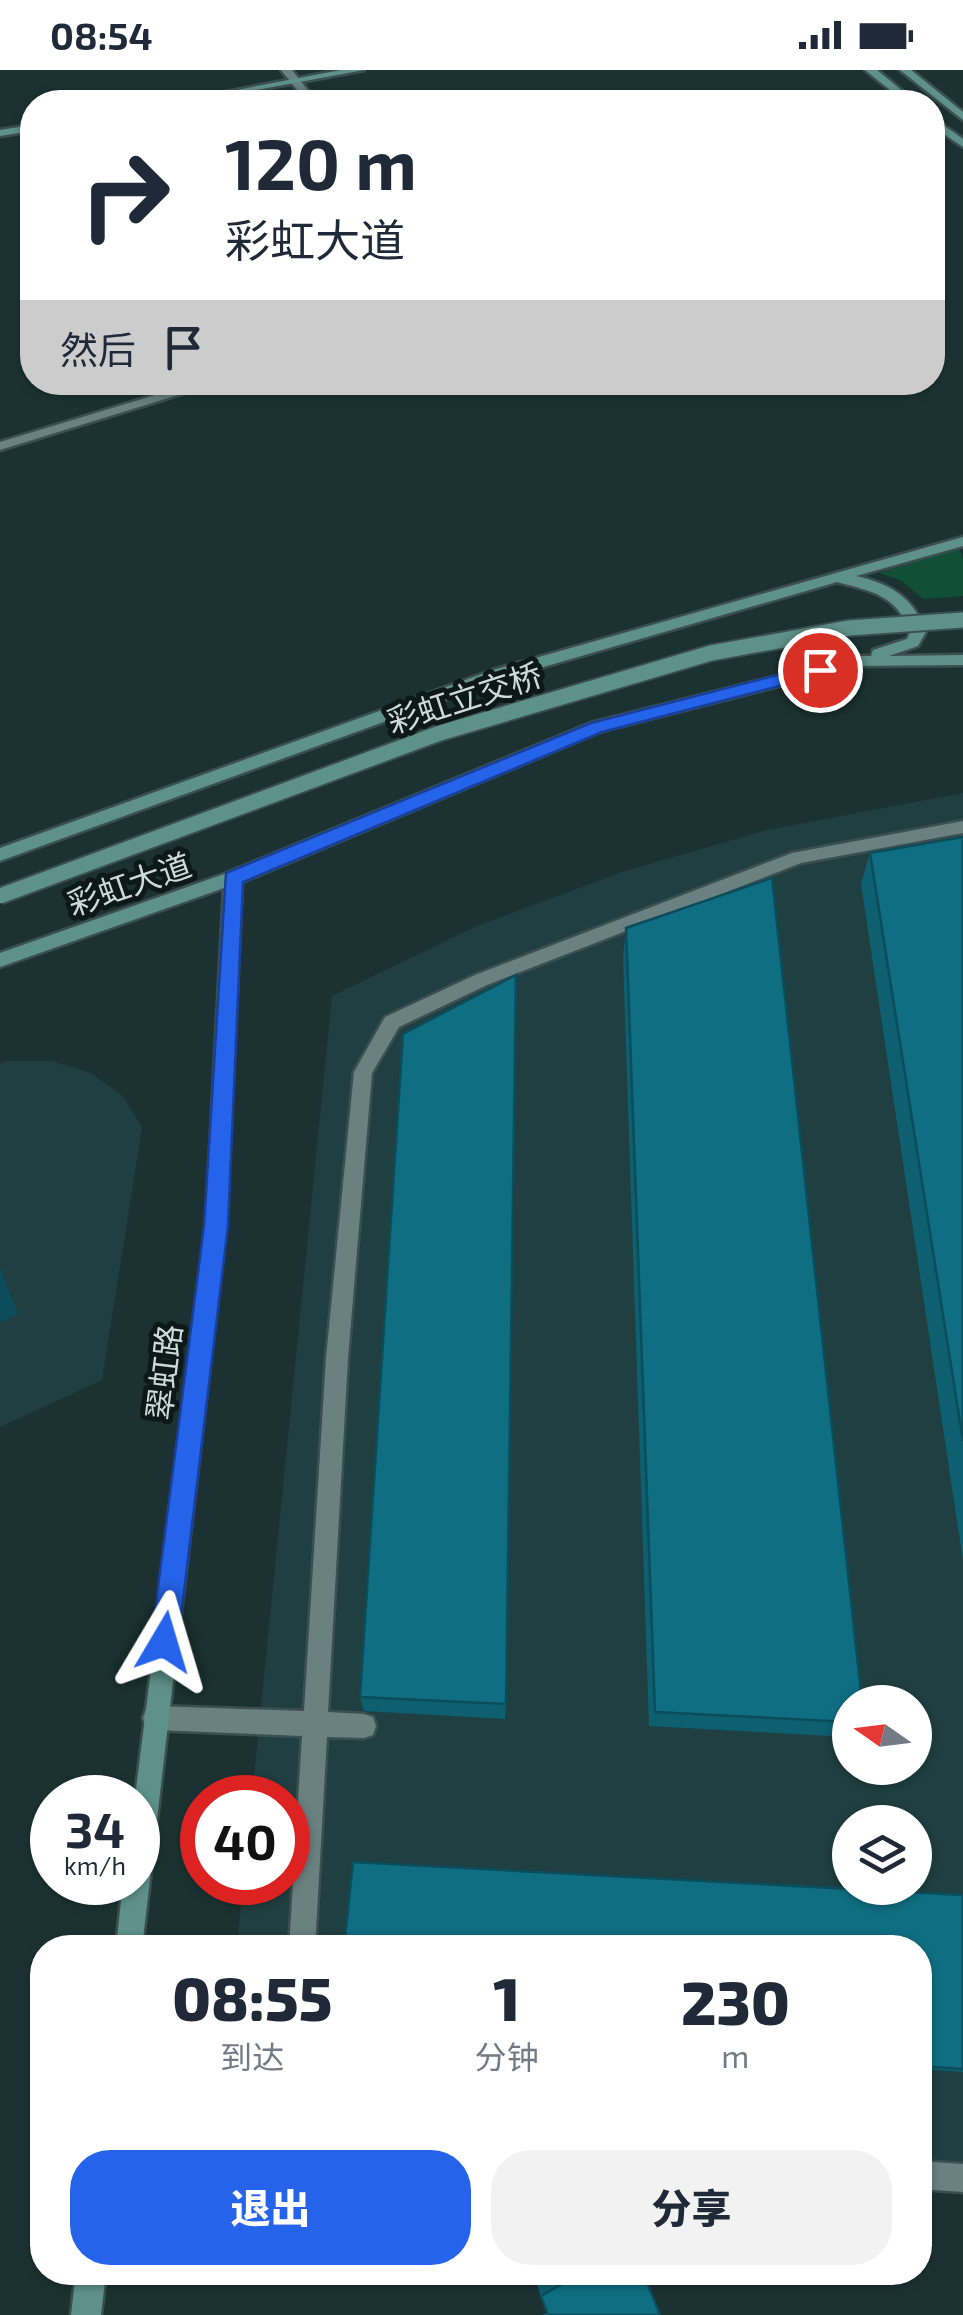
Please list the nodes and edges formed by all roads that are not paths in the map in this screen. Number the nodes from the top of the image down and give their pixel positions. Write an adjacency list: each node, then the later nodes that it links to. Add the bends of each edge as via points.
1 (286, 70): 5 (street)
2 (359, 70): 5 (main road)
3 (870, 70): 8 (main road)
4 (905, 70): 9 (main road)
5 (296, 82): 6 (main road); 7 (street)
6 (249, 90)
7 (302, 90)
8 (895, 90)
9 (930, 90)
10 (171, 395): 11 (street)
11 (0, 446)
12 (963, 541): 13 (main road)
13 (834, 578): 16 (main road, via 897,592 918,632 913,642); 18 (main road, via 499,674)
14 (963, 620): 20 (main road, 彩虹立交桥, bridge, via 849,628 711,654 440,733)
15 (963, 660): 16 (main road, 彩虹大道)
16 (857, 661): 19 (main road, 彩虹大道, via 597,727)
17 (963, 828): 23 (street, via 798,857 482,980 392,1022 363,1072)
18 (0, 854)
19 (233, 878): 21 (main road, 彩虹大道); 22 (main road, 翠虹路, via 216,1226)
20 (0, 896)
21 (0, 960)
22 (155, 1718): 23 (street); 25 (main road, 翠虹路)
23 (315, 1726): 24 (street); 28 (street)
24 (364, 1726)
25 (149, 1775)
26 (134, 1905): 27 (main road)
27 (130, 1935)
28 (303, 1935)
29 (932, 2175): 30 (street)
30 (963, 2178)
31 (89, 2285): 32 (main road)
32 (86, 2315)

